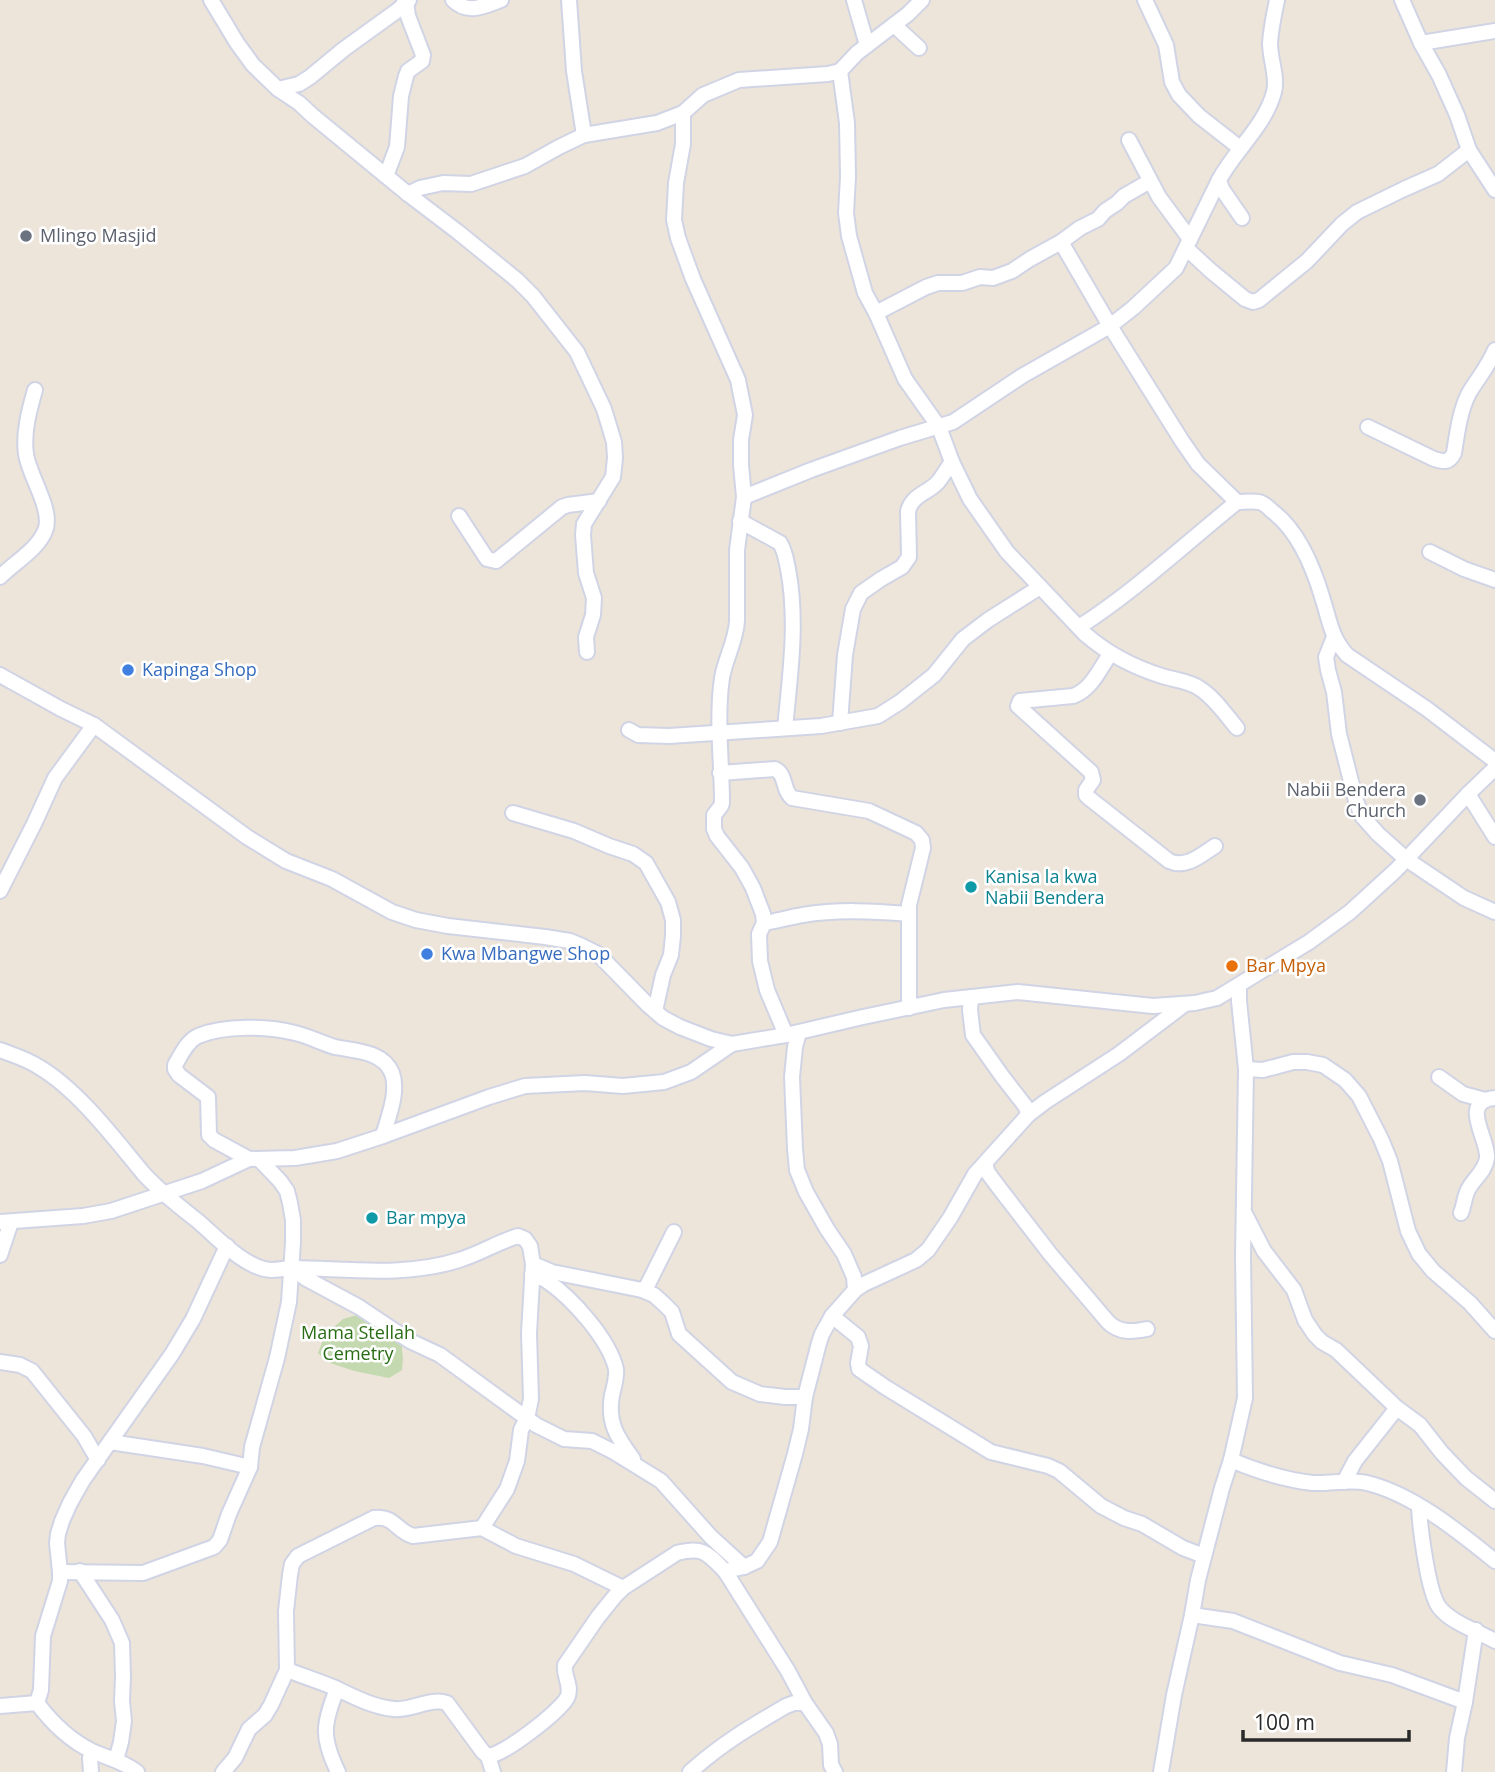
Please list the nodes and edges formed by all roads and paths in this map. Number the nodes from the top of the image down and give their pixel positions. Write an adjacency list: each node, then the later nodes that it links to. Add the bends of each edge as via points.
1 (211, 0): 17 (street, via 249,61)
2 (453, 0): 3 (street, via 466,8)
3 (501, 0)
4 (569, 0): 19 (street)
5 (854, 0): 14 (street)
6 (922, 0): 11 (street)
7 (1145, 0): 21 (street, via 1166,45 1172,82 1179,95)
8 (1277, 0): 21 (street, via 1270,44 1274,91 1266,112)
9 (1402, 0): 13 (street)
10 (407, 1): 17 (street, via 310,77); 23 (street, via 423,55 406,76 397,147)
11 (894, 24): 14 (street); 15 (street)
12 (1495, 31): 13 (street)
13 (1421, 43): 22 (street)
14 (867, 45): 16 (street)
15 (919, 48)
16 (840, 71): 18 (street, via 739,80 703,95); 31 (street, via 847,123 849,236 865,293)
17 (278, 89): 23 (street)
18 (683, 113): 19 (street, via 657,123); 38 (street, via 674,220 693,279 738,380 745,415 741,440)
19 (584, 135): 27 (street, via 507,173 471,184 433,185)
20 (1129, 140): 25 (street)
21 (1240, 148): 24 (street)
22 (1469, 149): 26 (street); 30 (street, via 1438,174 1357,212 1259,300 1245,299 1211,271)
23 (386, 176): 27 (street)
24 (1219, 180): 28 (street); 30 (street)
25 (1150, 181): 29 (street); 30 (street)
26 (1495, 190)
27 (408, 194): 39 (street, via 517,280 577,352 614,442 613,477)
28 (1242, 218)
29 (1061, 242): 31 (street, via 1012,271 926,287); 32 (street)
30 (1188, 243): 32 (street, via 1176,268)
31 (876, 313): 35 (street, via 905,379)
32 (1110, 326): 35 (street); 40 (street, via 1198,464)
33 (1495, 350): 36 (street, via 1465,402 1450,460 1434,459)
34 (34, 390): 44 (street, via 26,455 48,521 37,544)
35 (939, 427): 37 (street); 38 (street)
36 (1368, 427)
37 (952, 461): 46 (street, via 990,530); 52 (street, via 939,481 912,500 909,557 902,567 861,593 853,609)
38 (744, 497): 42 (street)
39 (599, 501): 41 (street, via 562,507 496,561 487,559); 49 (street, via 583,534 586,573 594,598)
40 (1237, 502): 47 (street); 48 (street, via 1261,502 1291,530 1322,595)
41 (459, 516)
42 (740, 521): 54 (street, via 784,548 793,594); 57 (street, via 737,631 722,677)
43 (1430, 552): 45 (street)
44 (0, 577)
45 (1495, 580)
46 (1040, 587): 47 (street); 52 (street, via 963,639 934,675 900,702 878,716)
47 (1079, 627): 50 (street)
48 (1334, 637): 58 (street, via 1346,655); 65 (street, via 1326,657 1356,801 1362,816)
49 (587, 652)
50 (1110, 654): 55 (street, via 1198,687); 64 (street, via 1080,694 1020,701 1017,706 1091,772 1093,780 1086,795 1169,861 1188,863)
51 (0, 675): 53 (street)
52 (840, 723): 54 (street)
53 (94, 725): 66 (street, via 55,778); 74 (street, via 286,861 416,920 582,946 598,954)
54 (785, 728): 57 (street)
55 (1237, 728)
56 (629, 730): 57 (street, via 654,736)
57 (720, 732): 60 (street)
58 (1495, 761)
59 (1495, 768): 61 (street)
60 (720, 773): 68 (street, via 775,769 792,799 869,811 916,833 923,848); 69 (street, via 722,803 714,815 717,836 753,888)
61 (1468, 794): 63 (street); 65 (street)
62 (513, 813): 74 (street, via 574,831 646,863 668,902 673,928 671,955)
63 (1495, 837)
64 (1215, 846)
65 (1406, 859): 67 (street, via 1464,898); 70 (street, via 1350,912)
66 (0, 891)
67 (1495, 912)
68 (909, 914): 69 (street, via 804,914); 73 (street)
69 (764, 923): 75 (street, via 759,934 760,961 767,990)
70 (1239, 985): 72 (street, via 1217,998); 78 (street)
71 (971, 997): 72 (street, via 1018,992 1153,1006); 73 (street); 81 (street, via 973,1035)
72 (1186, 1004): 81 (street)
73 (909, 1008): 75 (street)
74 (655, 1011): 76 (street, via 688,1031)
75 (792, 1034): 76 (street); 95 (street, via 797,1170 844,1254)
76 (732, 1044): 82 (street, via 691,1072 664,1082 525,1086)
77 (0, 1050): 85 (street, via 58,1079)
78 (1246, 1069): 86 (street); 98 (street, via 1307,1062 1323,1065 1345,1080 1381,1139 1419,1254)
79 (1439, 1077): 80 (street, via 1463,1094)
80 (1490, 1099): 87 (street, via 1479,1105 1476,1122 1487,1158 1468,1189)
81 (1028, 1115): 84 (street)
82 (383, 1136): 83 (street, via 312,1156); 83 (street, via 395,1085 386,1063 369,1053 278,1030 240,1028 200,1035 191,1040 175,1069 208,1097 209,1135)
83 (254, 1159): 85 (street); 92 (street, via 287,1191 293,1220)
84 (985, 1164): 95 (street, via 928,1250); 97 (street, via 1051,1255 1108,1322 1123,1330)
85 (164, 1193): 88 (street, via 111,1211); 90 (street)
86 (1243, 1211): 101 (street, via 1264,1251 1290,1283 1315,1335); 105 (street, via 1246,1387)
87 (1461, 1213)
88 (5, 1222): 91 (street)
89 (674, 1232): 94 (street)
90 (227, 1246): 92 (street, via 260,1268); 103 (street, via 193,1319)
91 (0, 1255)
92 (291, 1268): 93 (street, via 411,1269 460,1260 519,1236 530,1246); 102 (street, via 410,1341 440,1354); 106 (street, via 289,1302)
93 (533, 1270): 94 (street); 102 (street); 107 (street, via 563,1294 605,1341 617,1371 611,1402 613,1427)
94 (642, 1290): 100 (street, via 672,1312 679,1334 732,1382 760,1394)
95 (855, 1290): 96 (street)
96 (832, 1316): 100 (street, via 822,1334); 112 (street, via 858,1337 859,1369 885,1387 992,1452 1059,1471 1101,1506)
97 (1147, 1329)
98 (1495, 1331)
99 (0, 1362): 104 (street, via 32,1371)
100 (805, 1397): 114 (street, via 798,1442 769,1542 757,1561)
101 (1397, 1408): 108 (street); 109 (street, via 1420,1425 1466,1478)
102 (527, 1418): 107 (street, via 556,1436 592,1441); 111 (street, via 507,1489)
103 (110, 1442): 104 (street); 106 (street)
104 (98, 1460): 117 (street, via 70,1503 58,1534)
105 (1231, 1460): 108 (street, via 1288,1479); 112 (street)
106 (250, 1466): 116 (street, via 214,1547 143,1573)
107 (638, 1466): 114 (street, via 661,1481)
108 (1344, 1482): 110 (street, via 1374,1485)
109 (1495, 1501)
110 (1419, 1507): 113 (street); 120 (street, via 1427,1567 1439,1607)
111 (482, 1528): 118 (street); 122 (street, via 413,1536 387,1518 374,1518 299,1556 292,1564 286,1611)
112 (1204, 1556): 119 (street)
113 (1495, 1561)
114 (744, 1567): 115 (street)
115 (725, 1570): 118 (street, via 702,1551 685,1551); 126 (street)
116 (80, 1571): 117 (street); 130 (street, via 122,1643 124,1721)
117 (60, 1572): 125 (street, via 43,1636)
118 (623, 1588): 129 (street, via 565,1665 566,1699 518,1742)
119 (1192, 1615): 124 (street, via 1233,1621 1340,1663 1392,1675); 138 (street)
120 (1476, 1630): 121 (street); 124 (street)
121 (1495, 1641)
122 (287, 1670): 123 (street); 133 (street, via 265,1715 249,1729)
123 (337, 1689): 129 (street, via 363,1702 394,1709 447,1703); 134 (street, via 325,1728)
124 (1465, 1702): 139 (street)
125 (37, 1703): 127 (street); 128 (street, via 61,1731)
126 (805, 1703): 136 (street, via 786,1706 737,1735); 137 (street, via 827,1733)
127 (0, 1706)
128 (93, 1752): 130 (street); 131 (street)
129 (488, 1756): 135 (street)
130 (116, 1760): 132 (street)
131 (91, 1772)
132 (137, 1772)
133 (223, 1772)
134 (338, 1772)
135 (493, 1772)
136 (690, 1772)
137 (835, 1772)
138 (1161, 1772)
139 (1454, 1772)

